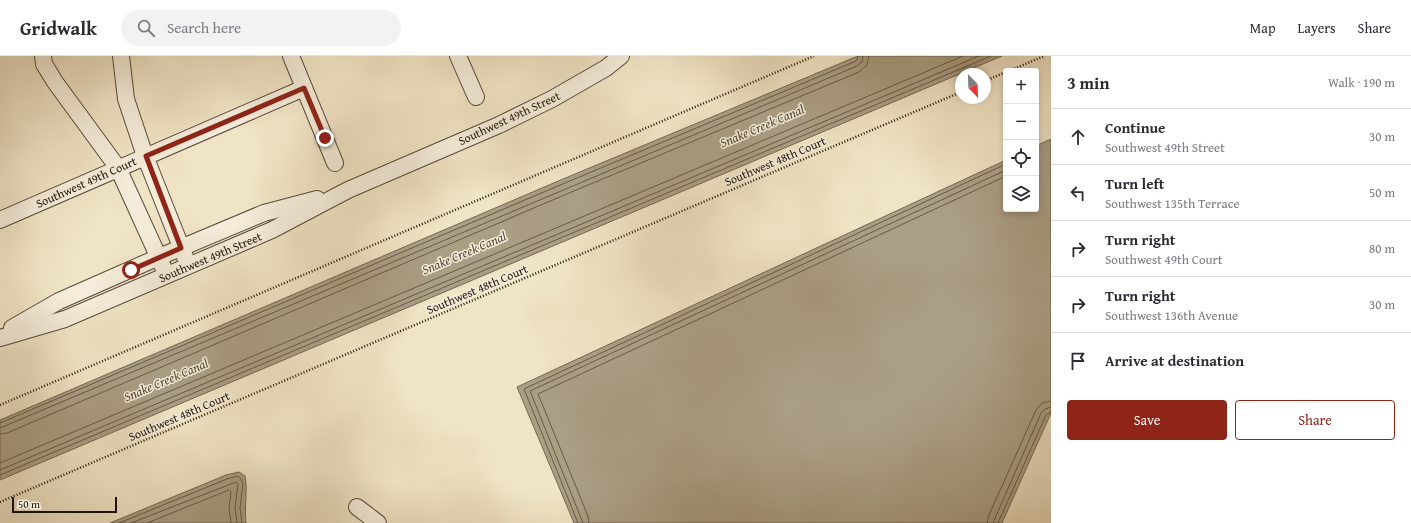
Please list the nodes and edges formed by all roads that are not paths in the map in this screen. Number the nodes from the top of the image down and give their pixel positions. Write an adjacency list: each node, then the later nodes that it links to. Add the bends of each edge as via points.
1 (43, 56): 10 (street, via 44,64 55,82)
2 (121, 56): 8 (street, via 126,99)
3 (291, 56): 6 (street)
4 (458, 56): 7 (street)
5 (621, 56): 11 (street, Southwest 49th Street, via 606,68 552,100)
6 (304, 88): 8 (street, Southwest 49th Court); 9 (street)
7 (476, 97)
8 (146, 156): 10 (street, Southwest 49th Court); 13 (street)
9 (335, 163)
10 (118, 168): 12 (street, Southwest 49th Court); 14 (street)
11 (348, 190): 13 (street, Southwest 49th Street, via 264,213); 15 (street, Southwest 49th Street, via 272,230)
12 (0, 220)
13 (181, 248): 14 (street, Southwest 49th Street); 15 (street)
14 (159, 257): 16 (street); 17 (street, Southwest 49th Street, via 59,301)
15 (189, 266): 16 (street, Southwest 49th Street)
16 (167, 274): 18 (street, Southwest 49th Street, via 65,319)
17 (0, 335)
18 (0, 338)
19 (357, 507): 20 (street)
20 (378, 523)

